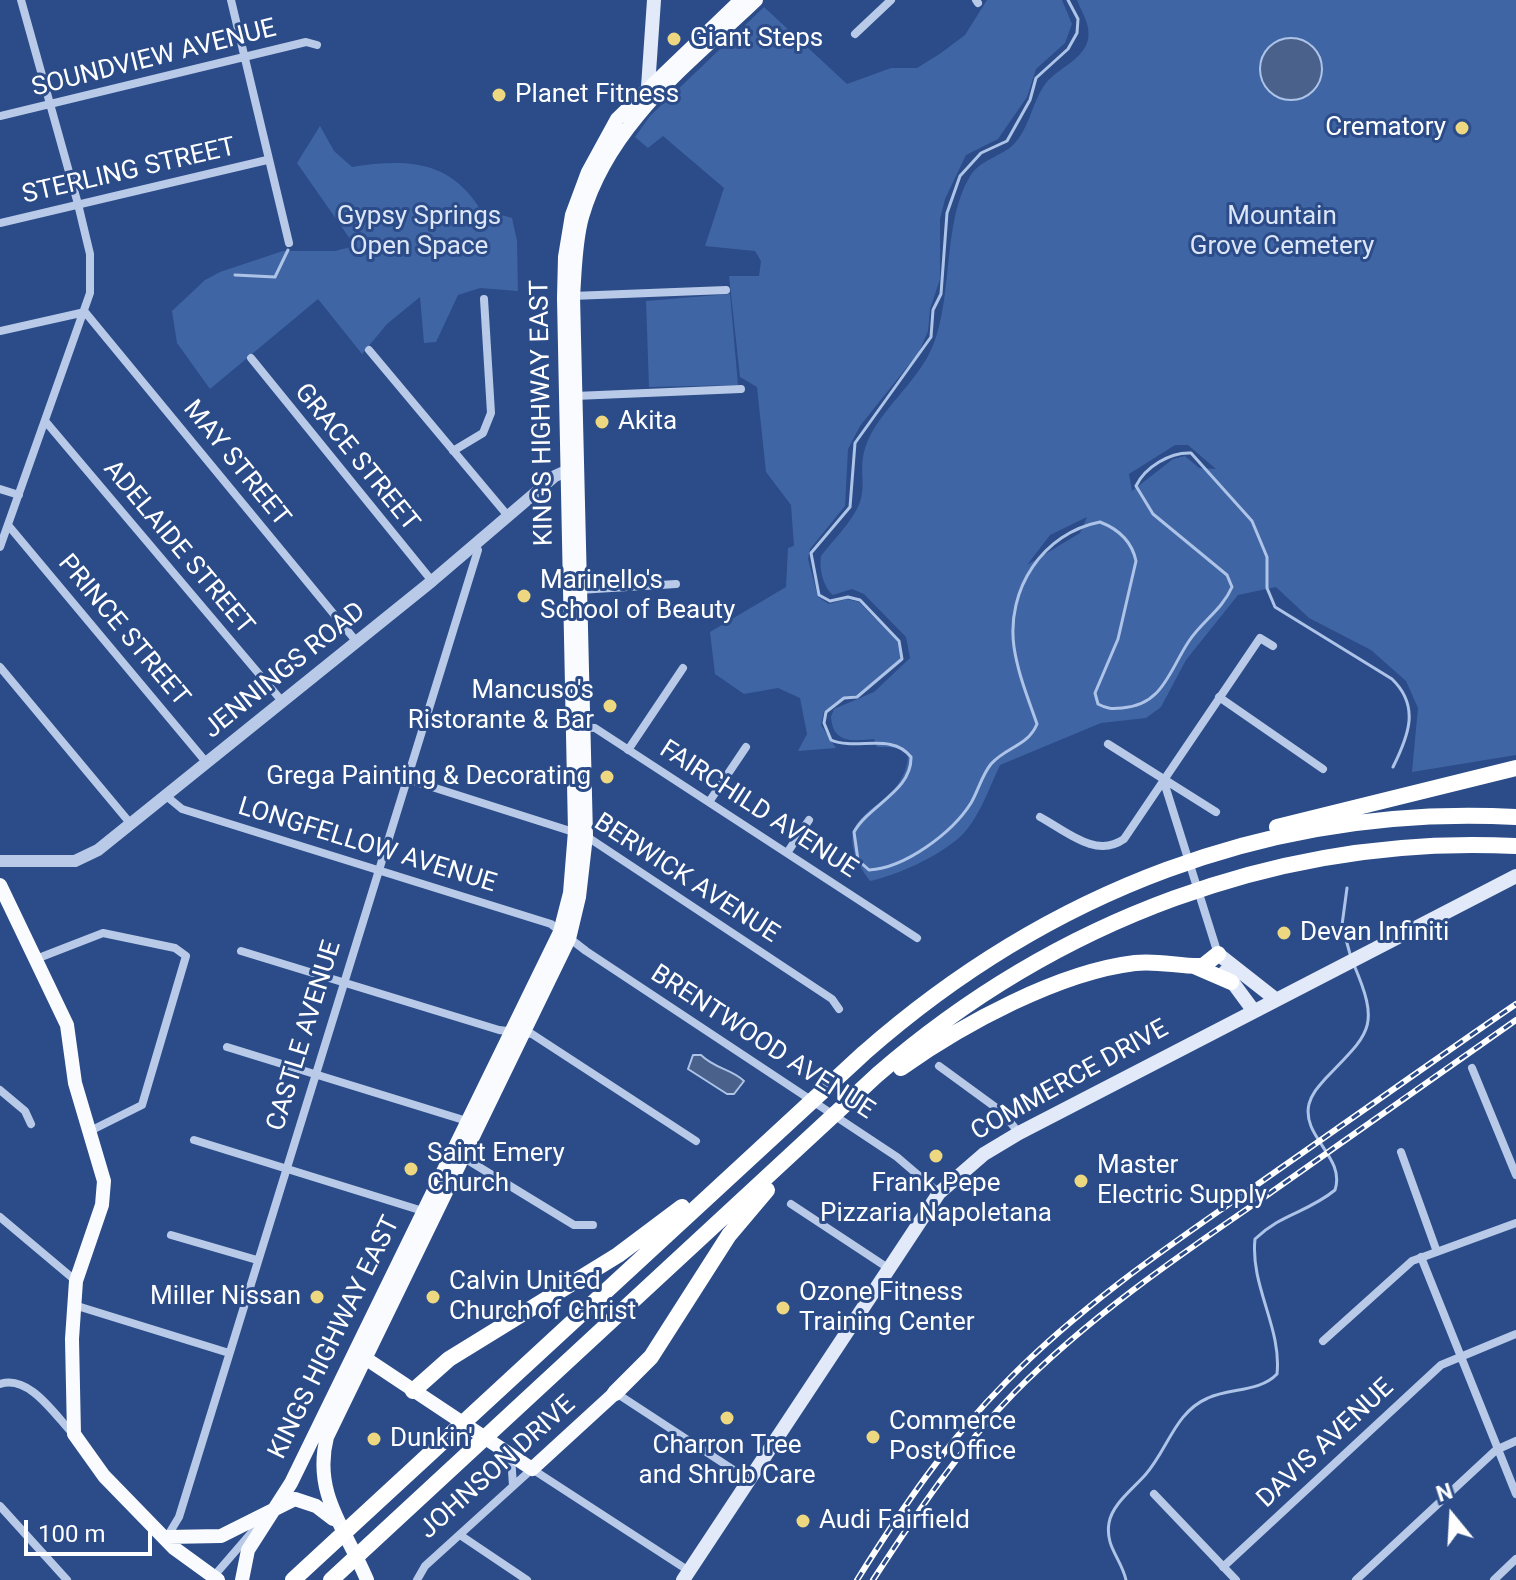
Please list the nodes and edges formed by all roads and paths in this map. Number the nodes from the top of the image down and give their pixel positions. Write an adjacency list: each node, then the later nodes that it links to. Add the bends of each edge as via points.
1 (21, 0): 11 (street)
2 (231, 0): 9 (street)
3 (654, 0): 10 (main road)
4 (741, 0): 10 (main road, KINGS HIGHWAY EAST)
5 (756, 0): 10 (main road, KINGS HIGHWAY EAST)
6 (891, 0): 7 (street)
7 (855, 34)
8 (317, 45): 9 (street, SOUNDVIEW AVENUE, via 306,42)
9 (244, 57): 11 (street, SOUNDVIEW AVENUE); 13 (street)
10 (652, 90): 18 (main road, KINGS HIGHWAY EAST, via 596,178 582,219)
11 (51, 104): 12 (street, SOUNDVIEW AVENUE); 14 (street)
12 (0, 116)
13 (267, 160): 14 (street, STERLING STREET); 16 (street)
14 (78, 204): 15 (street, STERLING STREET); 20 (street, via 90,254)
15 (0, 223)
16 (289, 243)
17 (726, 290): 18 (street)
18 (568, 297): 25 (main road, KINGS HIGHWAY EAST)
19 (484, 299): 27 (street, via 491,413 483,433)
20 (85, 312): 21 (street); 26 (street); 38 (street, MAY STREET)
21 (0, 331)
22 (369, 350): 27 (street)
23 (251, 358): 35 (street, GRACE STREET)
24 (741, 389): 25 (street)
25 (571, 396): 28 (main road, KINGS HIGHWAY EAST)
26 (46, 422): 30 (street); 43 (street, ADELAIDE STREET)
27 (453, 451): 31 (street)
28 (573, 467): 31 (street, JENNINGS ROAD); 37 (main road, KINGS HIGHWAY EAST)
29 (0, 489): 30 (street)
30 (19, 495): 32 (street)
31 (508, 516): 33 (street, JENNINGS ROAD)
32 (8, 525): 34 (street); 48 (street, PRINCE STREET)
33 (475, 545): 35 (street, JENNINGS ROAD); 51 (street, CASTLE AVENUE, via 478,550)
34 (0, 547)
35 (432, 581): 38 (street, JENNINGS ROAD)
36 (676, 584): 37 (street)
37 (576, 590): 44 (main road, KINGS HIGHWAY EAST)
38 (356, 641): 43 (street, JENNINGS ROAD)
39 (1273, 646): 42 (street, via 1260,638)
40 (0, 667): 59 (street)
41 (683, 668): 47 (street)
42 (1219, 697): 50 (street); 52 (street)
43 (281, 700): 48 (street, JENNINGS ROAD)
44 (578, 727): 47 (street, FAIRCHILD AVENUE, via 595,728); 60 (main road, KINGS HIGHWAY EAST)
45 (1108, 744): 52 (street)
46 (746, 747): 54 (street)
47 (628, 750): 54 (street, FAIRCHILD AVENUE)
48 (206, 762): 53 (street, JENNINGS ROAD)
49 (1516, 768): 63 (highway, via 1254,832)
50 (1323, 769)
51 (407, 779): 60 (street, BERWICK AVENUE); 65 (street, CASTLE AVENUE)
52 (1163, 779): 55 (street); 56 (street, via 1131,831 1115,846 1095,848); 71 (street)
53 (165, 795): 59 (street, JENNINGS ROAD); 65 (street, LONGFELLOW AVENUE, via 182,809)
54 (709, 802): 62 (street, FAIRCHILD AVENUE)
55 (1216, 812)
56 (1040, 817)
57 (1516, 817): 63 (highway, via 1355,823)
58 (809, 820): 62 (street)
59 (130, 823): 64 (street, JENNINGS ROAD, via 98,850 75,861)
60 (581, 834): 68 (main road, KINGS HIGHWAY EAST, via 579,897); 77 (street, BERWICK AVENUE, via 819,990)
61 (1516, 846): 85 (highway, via 1363,852 1275,867 1186,893 1090,933 1010,976 924,1036)
62 (787, 853): 69 (street, FAIRCHILD AVENUE)
63 (1198, 855): 86 (highway, via 1037,927 960,976 910,1013)
64 (0, 861)
65 (377, 870): 68 (street, LONGFELLOW AVENUE, via 551,924); 74 (street, CASTLE AVENUE)
66 (1516, 876): 76 (main road, COMMERCE DRIVE)
67 (0, 885): 72 (main road)
68 (564, 935): 79 (main road, KINGS HIGHWAY EAST); 98 (street, BRENTWOOD AVENUE, via 863,1134)
69 (917, 938)
70 (241, 951): 74 (street)
71 (1218, 954): 73 (highway, via 1208,964); 75 (main road); 76 (main road)
72 (36, 959): 90 (main road, via 67,1025 75,1083); 90 (street, via 103,933 175,948 186,956 142,1105)
73 (1188, 965): 75 (highway); 85 (highway, via 1118,965 1006,1005 955,1031)
74 (343, 981): 79 (street); 83 (street, CASTLE AVENUE)
75 (1231, 982): 78 (main road)
76 (1274, 998): 78 (main road, COMMERCE DRIVE)
77 (839, 1009)
78 (1253, 1010): 91 (main road, COMMERCE DRIVE)
79 (517, 1031): 87 (main road, KINGS HIGHWAY EAST); 93 (street)
80 (227, 1047): 83 (street)
81 (939, 1066): 91 (street, via 1002,1112)
82 (1472, 1068): 97 (street)
83 (314, 1073): 87 (street); 96 (street, CASTLE AVENUE)
84 (0, 1090): 89 (street, via 25,1111)
85 (843, 1107): 88 (highway)
86 (804, 1108): 117 (highway, via 658,1226 449,1359); 130 (highway)
87 (472, 1123): 95 (main road, KINGS HIGHWAY EAST)
88 (826, 1123): 118 (highway, via 737,1224 651,1357); 144 (highway)
89 (31, 1124)
90 (90, 1131): 109 (main road, via 104,1181 102,1205)
91 (1019, 1133): 98 (main road, COMMERCE DRIVE, via 984,1154)
92 (194, 1140): 96 (street)
93 (696, 1141)
94 (1401, 1152): 105 (street)
95 (457, 1154): 100 (main road, KINGS HIGHWAY EAST); 103 (street, via 574,1225)
96 (286, 1167): 100 (street); 107 (street, CASTLE AVENUE)
97 (1516, 1175)
98 (939, 1193): 108 (main road, COMMERCE DRIVE)
99 (791, 1204): 108 (street)
100 (429, 1213): 114 (main road, KINGS HIGHWAY EAST)
101 (0, 1217): 109 (street)
102 (1516, 1223): 105 (street)
103 (593, 1225)
104 (171, 1235): 107 (street)
105 (1437, 1252): 106 (street)
106 (1421, 1257): 112 (street); 115 (street)
107 (257, 1260): 113 (street, CASTLE AVENUE)
108 (888, 1268): 124 (main road, COMMERCE DRIVE)
109 (76, 1281): 110 (main road)
110 (74, 1305): 113 (street); 119 (main road)
111 (1516, 1334): 115 (street, DAVIS AVENUE)
112 (1323, 1341)
113 (229, 1353): 132 (street, CASTLE AVENUE, via 179,1517)
114 (359, 1355): 117 (main road); 128 (main road, KINGS HIGHWAY EAST); 130 (main road, KINGS HIGHWAY EAST, via 323,1452 325,1490)
115 (1460, 1358): 121 (street); 135 (street, DAVIS AVENUE, via 1441,1365)
116 (3, 1383): 119 (street, via 25,1384)
117 (413, 1391): 122 (main road)
118 (615, 1393): 123 (main road, JOHNSON DRIVE); 124 (street)
119 (74, 1434): 132 (main road, via 104,1476)
120 (1516, 1441): 121 (street)
121 (1496, 1450): 127 (street); 147 (street)
122 (511, 1455): 123 (main road); 125 (street)
123 (532, 1469): 125 (street, JOHNSON DRIVE); 136 (street)
124 (749, 1480): 136 (main road, COMMERCE DRIVE)
125 (513, 1486): 131 (street, JOHNSON DRIVE)
126 (1154, 1494): 135 (street)
127 (1516, 1494)
128 (278, 1505): 130 (main road, via 305,1501); 132 (main road, via 221,1536); 139 (street); 142 (main road, KINGS HIGHWAY EAST, via 248,1550)
129 (0, 1506): 140 (street)
130 (345, 1525): 137 (main road, KINGS HIGHWAY EAST); 143 (highway)
131 (460, 1535): 138 (street, JOHNSON DRIVE, via 425,1566); 145 (street)
132 (167, 1537): 133 (main road)
133 (177, 1552): 139 (main road); 141 (main road)
134 (1516, 1559): 148 (street)
135 (1223, 1567): 146 (street)
136 (686, 1576)
137 (367, 1578)
138 (421, 1578)
139 (214, 1579)
140 (67, 1580)
141 (197, 1580)
142 (242, 1580)
143 (293, 1580)
144 (331, 1580)
145 (527, 1580)
146 (1236, 1580)
147 (1356, 1580)
148 (1494, 1580)

